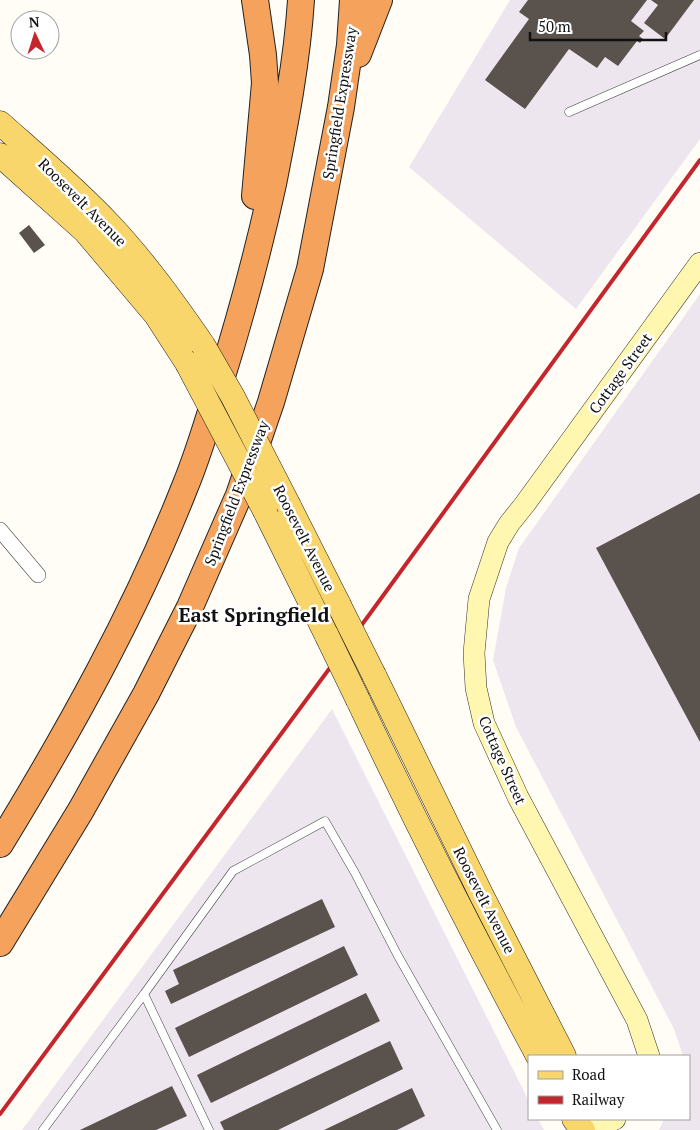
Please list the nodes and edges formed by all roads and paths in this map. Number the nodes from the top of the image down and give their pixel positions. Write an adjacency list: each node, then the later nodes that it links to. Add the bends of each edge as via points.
1 (255, 0): 11 (highway, via 265,83)
2 (301, 0): 11 (highway, via 282,136)
3 (353, 0): 6 (highway, Springfield Expressway)
4 (380, 0): 6 (highway)
5 (700, 55): 7 (lane)
6 (341, 107): 15 (highway, Springfield Expressway, via 310,269 271,402 232,513 146,694 81,810)
7 (568, 112)
8 (0, 123): 18 (main road, Roosevelt Avenue, bridge, via 110,224 180,310 203,344 289,506)
9 (0, 155): 17 (main road, Roosevelt Avenue, bridge, via 85,231 156,315 187,363 327,636 437,865)
10 (700, 262): 19 (main road, Cottage Street, via 508,524 498,542 479,598 474,653 476,688 484,723 518,797 636,1020)
11 (245, 302): 14 (highway, via 200,444 160,547 87,693)
12 (0, 530): 13 (street)
13 (38, 575)
14 (0, 844)
15 (0, 943)
16 (144, 994): 22 (lane); 23 (lane); 24 (lane, via 233,871 325,821)
17 (537, 1055)
18 (563, 1055)
19 (649, 1055)
20 (575, 1120): 25 (main road)
21 (613, 1120): 26 (main road)
22 (43, 1130)
23 (209, 1130)
24 (497, 1130)
25 (585, 1130)
26 (593, 1130)

